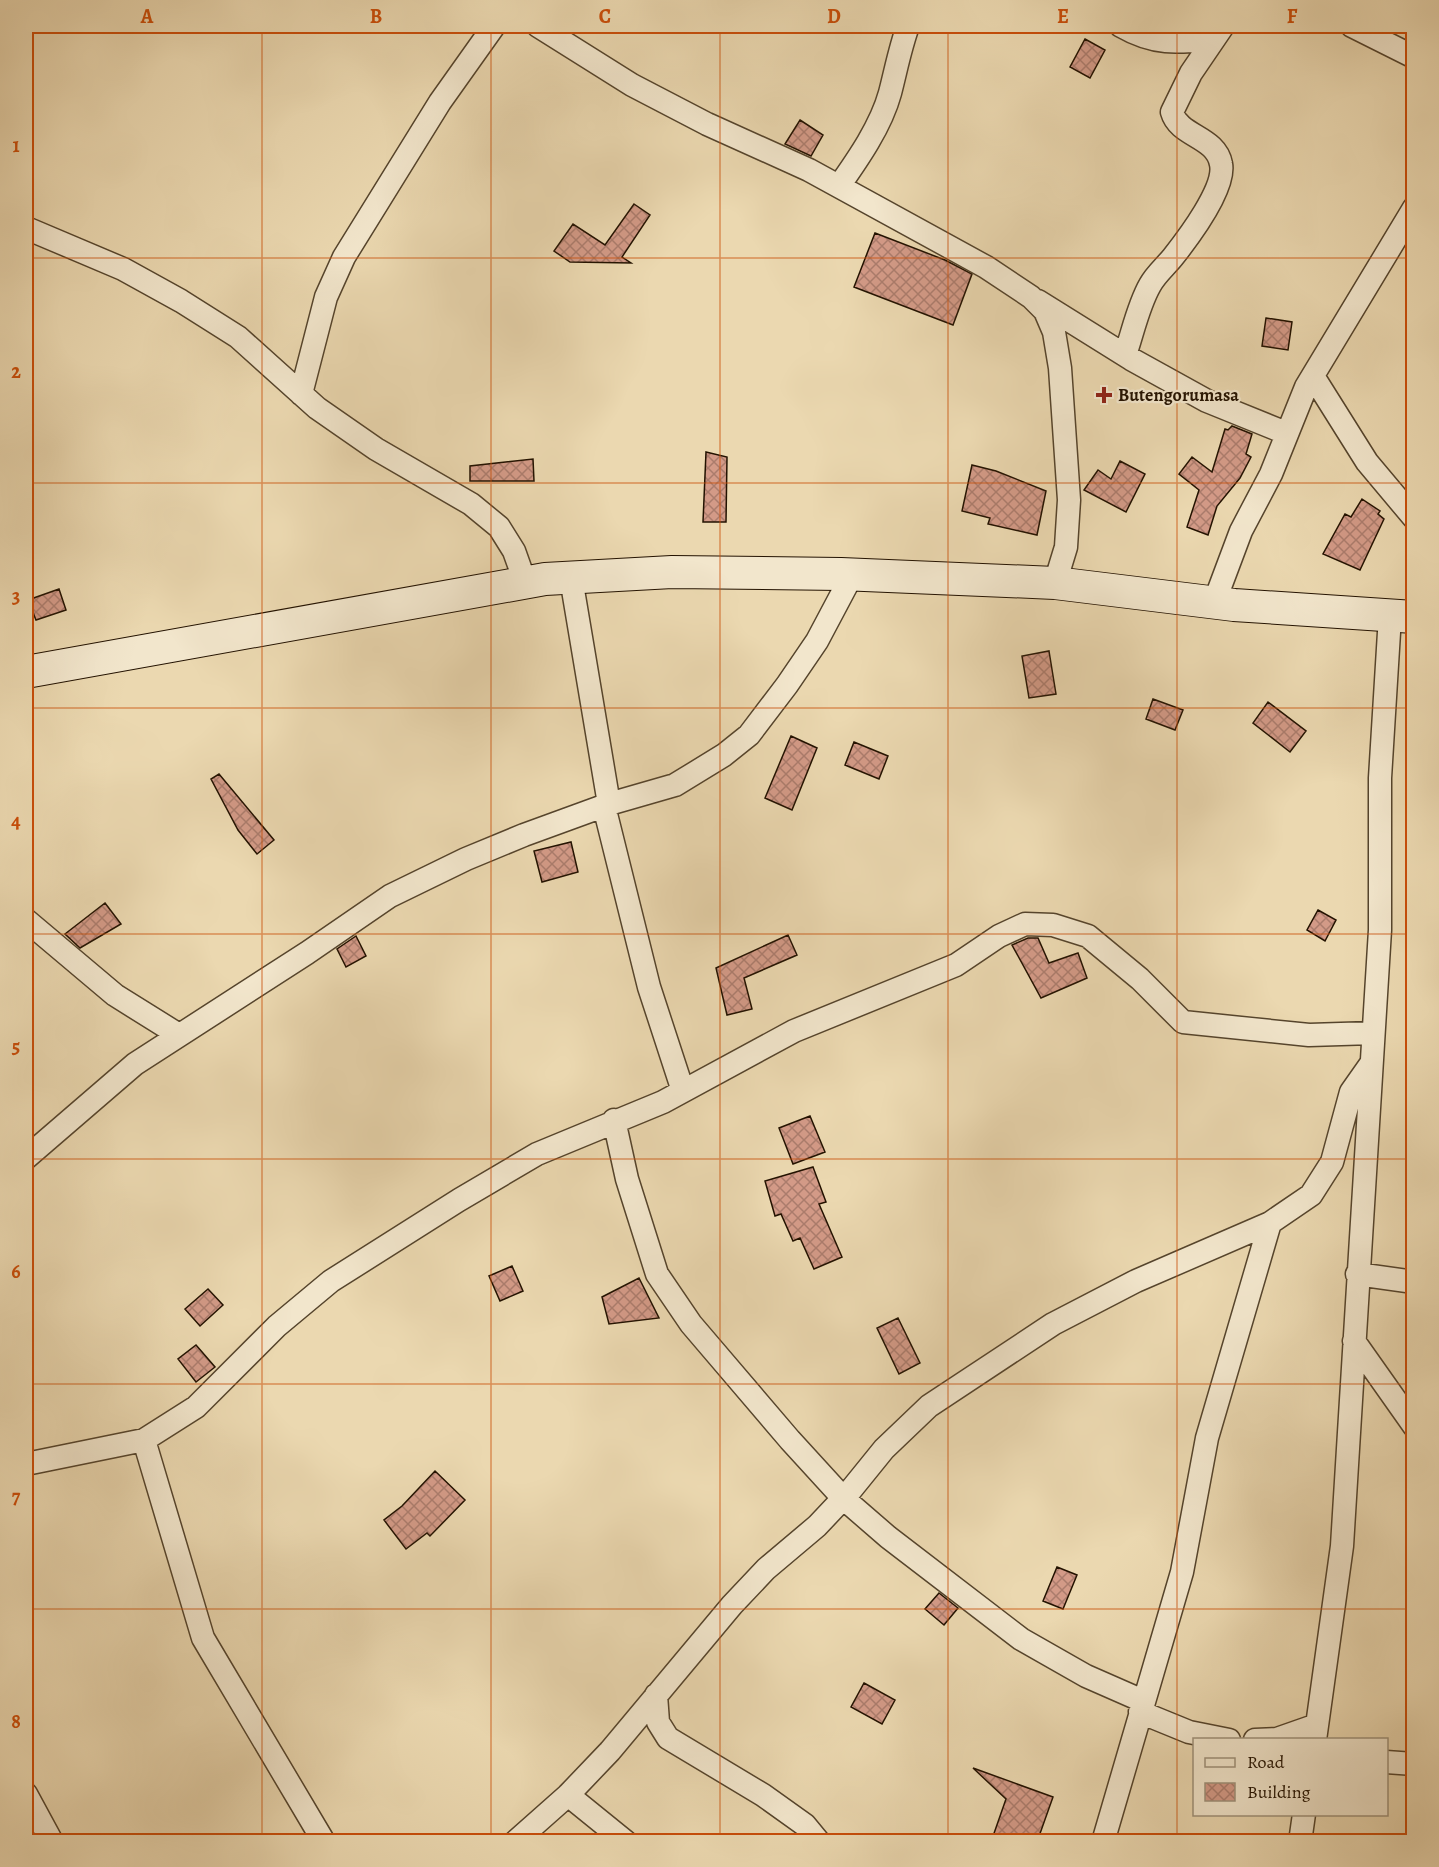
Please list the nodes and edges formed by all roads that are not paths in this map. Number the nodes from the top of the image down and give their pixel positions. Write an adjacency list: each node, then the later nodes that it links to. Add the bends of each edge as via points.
1 (494, 26): 14 (street, via 440,102 344,257 326,297)
2 (538, 26): 8 (street, via 632,85)
3 (908, 26): 8 (street, via 897,54 890,95)
4 (1121, 26): 6 (street, via 1152,41 1181,43)
5 (1352, 26): 7 (street)
6 (1218, 32): 12 (street, via 1172,112 1178,124 1213,149 1222,165 1219,181 1195,224 1148,288)
7 (1413, 57)
8 (839, 186): 11 (street, via 986,267)
9 (1413, 208): 13 (street)
10 (26, 228): 14 (street, via 123,269 181,301 238,337)
11 (1031, 297): 12 (street); 20 (street, via 1045,311 1054,332 1060,368 1069,500 1066,547)
12 (1125, 355): 15 (street, via 1207,401)
13 (1313, 376): 15 (street); 16 (street, via 1367,462)
14 (301, 394): 19 (street, via 376,449 471,504 499,527 514,551)
15 (1286, 433): 21 (street, via 1271,474 1241,531)
16 (1413, 518)
17 (852, 575): 18 (street, via 672,572); 20 (street); 24 (street, via 817,641 749,735 675,785)
18 (571, 578): 19 (street); 24 (street)
19 (525, 582): 23 (street)
20 (1055, 583): 21 (street)
21 (1214, 603): 22 (street)
22 (1402, 617): 26 (street, via 1380,778 1380,930)
23 (26, 672)
24 (606, 805): 27 (street, via 466,859 390,896); 29 (street, via 646,976)
25 (26, 920): 27 (street, via 115,995)
26 (1373, 1033): 28 (street); 29 (street, via 1309,1035 1183,1022 1140,979 1088,936 1053,925 1025,924 956,965 794,1031)
27 (178, 1035): 31 (street, via 135,1064)
28 (1370, 1065): 32 (street, via 1352,1092 1332,1162 1321,1182 1296,1208); 33 (street)
29 (683, 1091): 30 (street)
30 (614, 1120): 37 (street, via 537,1154 331,1281 277,1326 196,1407); 39 (street, via 627,1179 657,1274 691,1324)
31 (26, 1158)
32 (1270, 1223): 39 (street, via 1136,1281 1053,1324 929,1406 884,1449); 41 (street, via 1207,1438 1182,1572)
33 (1357, 1274): 34 (street); 35 (street)
34 (1413, 1282)
35 (1354, 1341): 36 (street); 42 (street, via 1342,1546)
36 (1413, 1426)
37 (144, 1440): 38 (street); 51 (street, via 203,1638)
38 (26, 1464)
39 (843, 1498): 40 (street, via 732,1605); 41 (street, via 1021,1639)
40 (656, 1695): 48 (street); 54 (street, via 658,1722 668,1738 763,1795 805,1825)
41 (1142, 1706): 43 (street, via 1189,1732); 55 (street)
42 (1316, 1732): 44 (street)
43 (1219, 1738)
44 (1277, 1738)
45 (1388, 1762): 46 (street)
46 (1413, 1764)
47 (26, 1794): 50 (street)
48 (568, 1795): 52 (street); 53 (street)
49 (1304, 1816): 56 (street)
50 (52, 1842)
51 (324, 1842)
52 (515, 1842)
53 (626, 1842)
54 (819, 1842)
55 (1103, 1842)
56 (1300, 1842)

